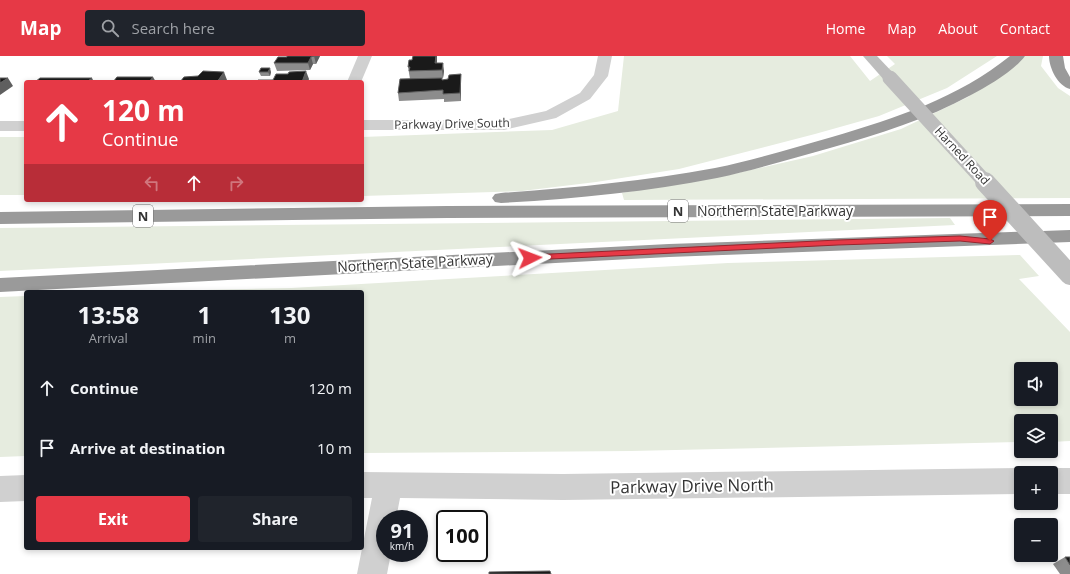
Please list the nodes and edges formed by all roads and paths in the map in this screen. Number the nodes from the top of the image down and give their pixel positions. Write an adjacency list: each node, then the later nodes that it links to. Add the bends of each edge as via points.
1 (365, 56): 6 (street)
2 (605, 56): 8 (street, Parkway Drive South, via 600,76 585,96 551,115 504,125)
3 (870, 56): 17 (main road, Harned Road, bridge)
4 (1018, 56): 12 (highway, via 996,73 956,97 897,123 716,172 645,184 563,193)
5 (1056, 56): 7 (highway, via 1057,65)
6 (355, 80)
7 (1070, 85)
8 (364, 125)
9 (0, 126): 10 (street)
10 (24, 126)
11 (1070, 210): 12 (highway, Northern State Parkway / N)
12 (286, 214): 13 (highway, Northern State Parkway / N)
13 (0, 218)
14 (1070, 236): 15 (highway, Northern State Parkway)
15 (960, 238): 16 (highway); 18 (highway, Northern State Parkway)
16 (1070, 248)
17 (1070, 274)
18 (0, 285)
19 (1014, 481): 22 (street, Parkway Drive North, via 563,487)
20 (1058, 481): 21 (street)
21 (1070, 481)
22 (375, 485): 25 (street)
23 (24, 488): 24 (street)
24 (0, 489)
25 (372, 574)

